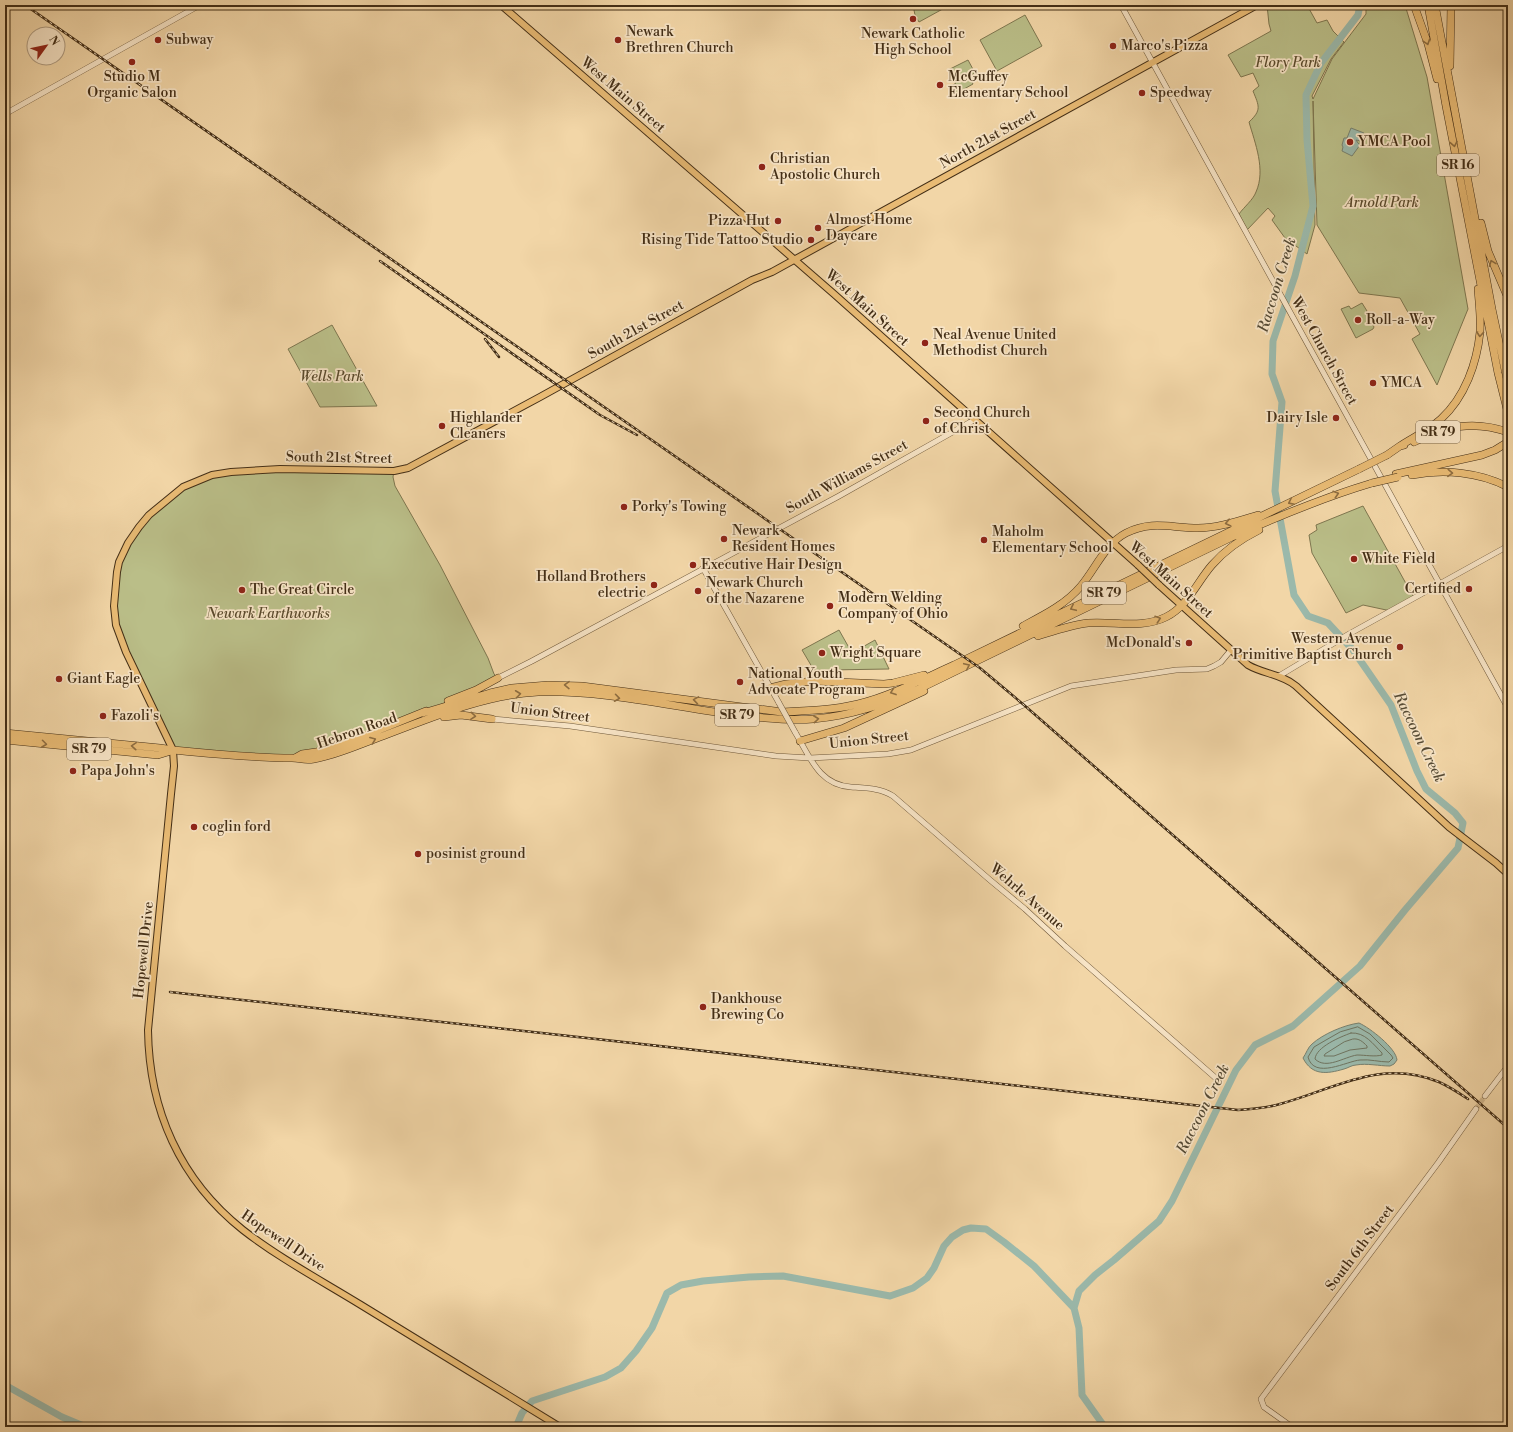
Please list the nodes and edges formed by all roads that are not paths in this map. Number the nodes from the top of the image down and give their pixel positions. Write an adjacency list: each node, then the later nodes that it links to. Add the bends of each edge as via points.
1 (200, 5): 12 (street)
2 (501, 5): 14 (main road, West Main Street)
3 (1121, 5): 9 (street, West Church Street)
4 (1257, 5): 9 (main road, North 21st Street)
5 (1414, 5): 11 (highway, one-way to 11)
6 (1428, 5): 11 (highway, SR 16)
7 (1435, 5): 10 (highway, SR 16)
8 (1451, 5): 10 (highway)
9 (1153, 63): 14 (main road, North 21st Street); 29 (street, West Church Street)
10 (1452, 94): 13 (highway, SR 16)
11 (1446, 106): 15 (highway, SR 16, one-way to 15)
12 (5, 114)
13 (1473, 204): 16 (highway, one-way to 13, via 1493,265); 17 (highway, SR 16)
14 (794, 259): 19 (main road, West Main Street); 48 (main road, South 21st Street, via 408,468 394,471 280,469 232,472 212,475 184,487 149,515 128,544 117,572 114,606 121,639)
15 (1478, 267): 18 (highway, SR 16); 22 (highway, one-way to 22, via 1476,274 1480,331 1470,374 1451,408 1423,432)
16 (1508, 298)
17 (1508, 384)
18 (1508, 413)
19 (974, 420): 26 (main road, West Main Street); 28 (street, South Williams Street)
20 (1508, 432): 22 (highway, SR 79, via 1494,427 1474,425 1451,428)
21 (1508, 442): 23 (highway, via 1482,455)
22 (1400, 446): 25 (highway, SR 79, one-way to 25, bridge, via 1387,455 1277,509)
23 (1397, 476): 24 (highway, one-way to 24, via 1454,473 1481,477); 25 (highway, one-way to 23, bridge, via 1286,518 1304,507)
24 (1508, 487)
25 (1267, 519): 26 (highway, one-way to 26, via 1212,527 1146,526); 30 (highway, via 1212,565); 31 (highway, SR 79, one-way to 31); 32 (highway, SR 79)
26 (1112, 542): 30 (main road, West Main Street, bridge); 31 (highway, via 1073,595 1020,627)
27 (1508, 546): 29 (street)
28 (704, 568): 36 (street, South Williams Street); 38 (street, Wehrle Avenue)
29 (1439, 584): 35 (street); 39 (street, West Church Street)
30 (1182, 606): 32 (highway, one-way to 30, via 1025,642 1078,624 1146,623 1167,616); 33 (main road, West Main Street)
31 (1011, 637): 34 (highway, SR 79)
32 (1019, 641): 37 (highway, SR 79, one-way to 32)
33 (1231, 650): 35 (main road, West Main Street, via 1253,668); 50 (street, Union Street, via 1221,662 1207,669 1176,670 1071,686 911,750 888,754)
34 (954, 665): 38 (highway, via 893,683 814,681); 40 (highway, SR 79, one-way to 40, via 859,704 812,711 771,711 609,689 548,685 512,688)
35 (1279, 676): 51 (main road, West Main Street, via 1296,686 1449,826)
36 (498, 678): 40 (highway)
37 (932, 683): 42 (highway, SR 79, one-way to 37, via 492,699 517,694 557,692 597,695 764,718 811,719 872,708); 47 (highway, via 928,690 855,723 831,733)
38 (770, 688): 47 (street, Wehrle Avenue, bridge)
39 (1508, 708)
40 (423, 713): 49 (highway, Hebron Road / SR 79, via 344,744)
41 (492, 719): 42 (highway, one-way to 41, via 461,715); 50 (street, Union Street, via 570,726 776,756)
42 (427, 720): 49 (highway, Hebron Road / SR 79, one-way to 42, via 303,760 338,753)
43 (5, 733): 44 (highway, Hebron Road / SR 79)
44 (36, 736): 45 (highway); 48 (highway, Hebron Road / SR 79, one-way to 44)
45 (5, 737)
46 (5, 740): 48 (highway, Hebron Road / SR 79, one-way to 48, via 158,755)
47 (800, 741): 50 (street, Wehrle Avenue)
48 (173, 750): 49 (highway, Hebron Road / SR 79); 56 (main road, Hopewell Drive, via 174,766 148,1030 149,1060 154,1088 162,1117 185,1166 201,1188 244,1231 303,1270)
49 (295, 758)
50 (810, 758): 53 (street, Wehrle Avenue, via 822,774 833,783 876,789 893,796)
51 (1508, 874)
52 (1508, 1066): 54 (street)
53 (1218, 1080)
54 (1485, 1096)
55 (1476, 1109): 57 (street, South 6th Street, via 1261,1399 1264,1407)
56 (560, 1427)
57 (1292, 1427)

